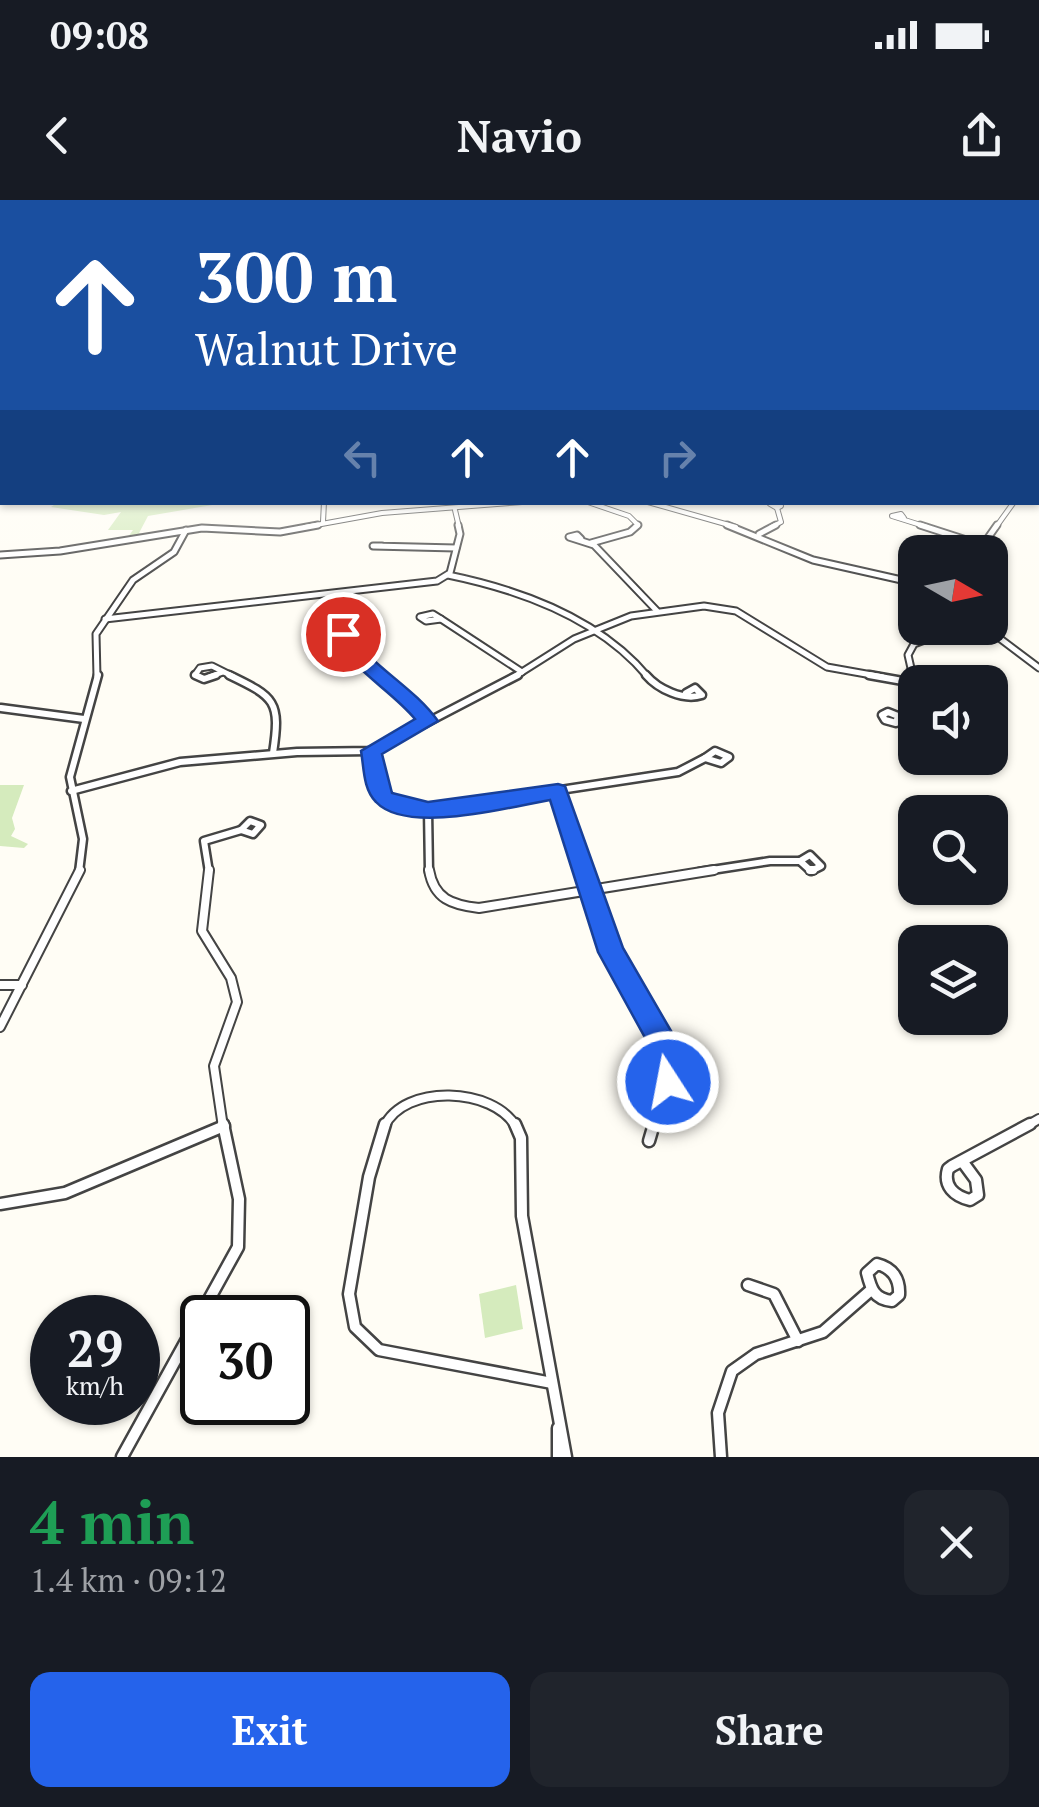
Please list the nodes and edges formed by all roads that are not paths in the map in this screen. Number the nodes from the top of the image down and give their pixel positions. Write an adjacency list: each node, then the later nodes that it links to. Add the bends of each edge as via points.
1 (324, 505): 9 (street)
2 (497, 505): 7 (street)
3 (597, 505): 15 (street, via 638,525)
4 (658, 505): 11 (street)
5 (1012, 505): 13 (street)
6 (776, 508): 11 (street, via 781,522)
7 (455, 510): 9 (street); 17 (street)
8 (904, 518): 12 (street)
9 (323, 522): 10 (street, via 280,532)
10 (186, 530): 18 (street); 23 (street, via 174,552 135,579)
11 (758, 534): 20 (street, via 813,560)
12 (953, 535)
13 (992, 535)
14 (581, 539): 15 (street)
15 (592, 543): 21 (street)
16 (382, 546): 17 (street)
17 (456, 548): 19 (street)
18 (0, 555)
19 (448, 575): 23 (street, via 420,584); 24 (street, via 509,588)
20 (898, 579)
21 (658, 612): 24 (street); 30 (street, via 726,608 827,668)
22 (440, 619): 29 (street)
23 (104, 620): 33 (street, via 94,642 98,675)
24 (591, 632): 29 (street); 31 (street, via 630,656 656,688)
25 (349, 641): 34 (street, via 352,654 401,690)
26 (1007, 645): 27 (street)
27 (1039, 668)
28 (224, 672): 28 (street, via 202,679 194,675 207,666); 36 (street, via 275,701)
29 (522, 672): 34 (street)
30 (898, 683)
31 (686, 693)
32 (1, 708): 33 (street)
33 (84, 719): 38 (street)
34 (428, 721): 35 (street)
35 (372, 751): 36 (street); 40 (street, via 384,798)
36 (273, 754): 38 (street, via 171,763)
37 (705, 758): 39 (street, via 678,772)
38 (71, 791): 45 (street, via 83,839 80,870)
39 (558, 792): 40 (street); 43 (street)
40 (428, 810): 43 (street, via 429,879 451,904 479,908)
41 (242, 830): 48 (street, via 204,841 209,870 202,932 237,1002 216,1054)
42 (800, 862): 43 (street)
43 (590, 889): 49 (street, via 612,952 668,1055 668,1082)
44 (0, 985): 45 (street)
45 (22, 985): 46 (street)
46 (0, 1027)
47 (1039, 1119): 50 (street)
48 (224, 1126): 51 (street, via 65,1193); 57 (street, via 239,1199 238,1247)
49 (650, 1142)
50 (962, 1160)
51 (0, 1204)
52 (748, 1285): 54 (street, via 774,1294)
53 (871, 1290): 54 (street, via 832,1326)
54 (798, 1341): 60 (street, via 744,1359 726,1381 717,1417)
55 (552, 1383): 55 (street, via 522,1216 522,1138 512,1116 499,1104 477,1100 404,1104 384,1124 372,1175 349,1294 357,1332 379,1350); 56 (street)
56 (558, 1427): 58 (street); 59 (street)
57 (122, 1457)
58 (558, 1457)
59 (566, 1457)
60 (721, 1457)

